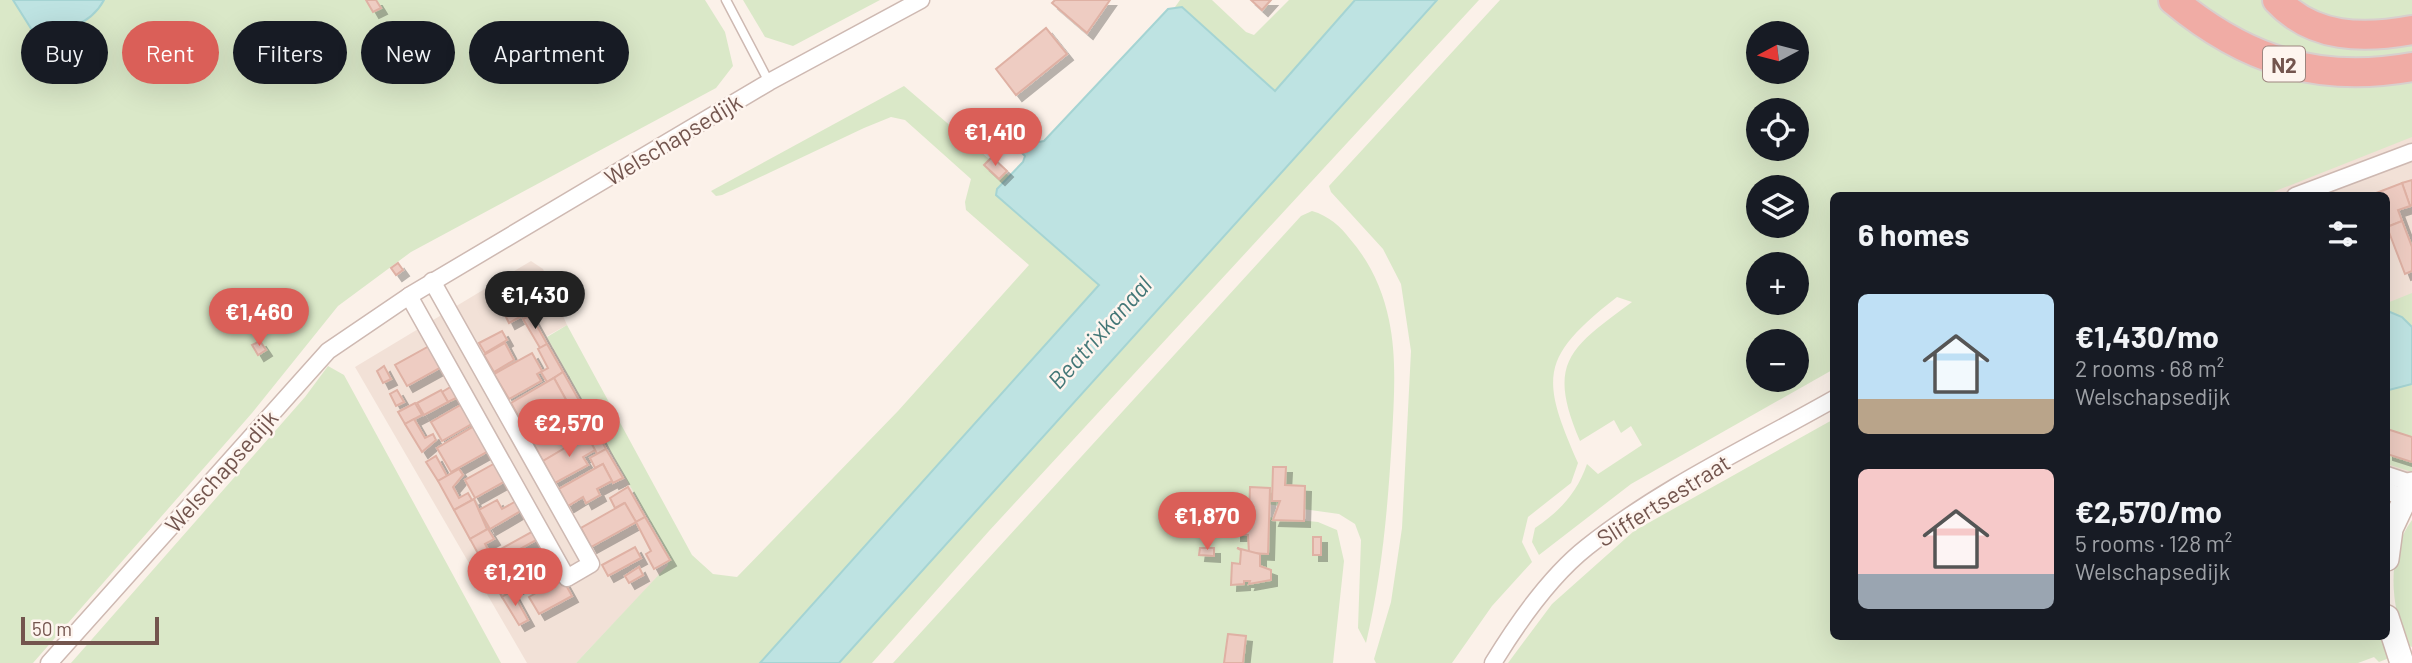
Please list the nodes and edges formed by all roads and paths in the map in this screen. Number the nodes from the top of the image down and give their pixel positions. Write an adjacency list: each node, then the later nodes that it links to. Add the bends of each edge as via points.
1 (726, 0): 7 (lane, Welschapsedijk)
2 (921, 0): 7 (street, Welschapsedijk)
3 (2173, 0): 6 (highway, N2, via 2232,43 2285,64 2346,72)
4 (2277, 0): 5 (highway, N2, via 2305,23 2328,32 2351,36)
5 (2412, 30)
6 (2412, 67)
7 (769, 82): 10 (street, Welschapsedijk)
8 (2412, 152): 9 (street)
9 (2306, 192)
10 (432, 281): 11 (street, Welschapsedijk); 11 (street, via 591,564 567,578)
11 (409, 296): 17 (street, Welschapsedijk, via 328,351)
12 (1830, 401): 18 (street, Sliffertsestraat, via 1644,507 1585,548 1546,588)
13 (2390, 478): 14 (street)
14 (2405, 491): 15 (street)
15 (2390, 537)
16 (2390, 626): 19 (street)
17 (49, 663)
18 (1493, 663)
19 (2402, 663)

